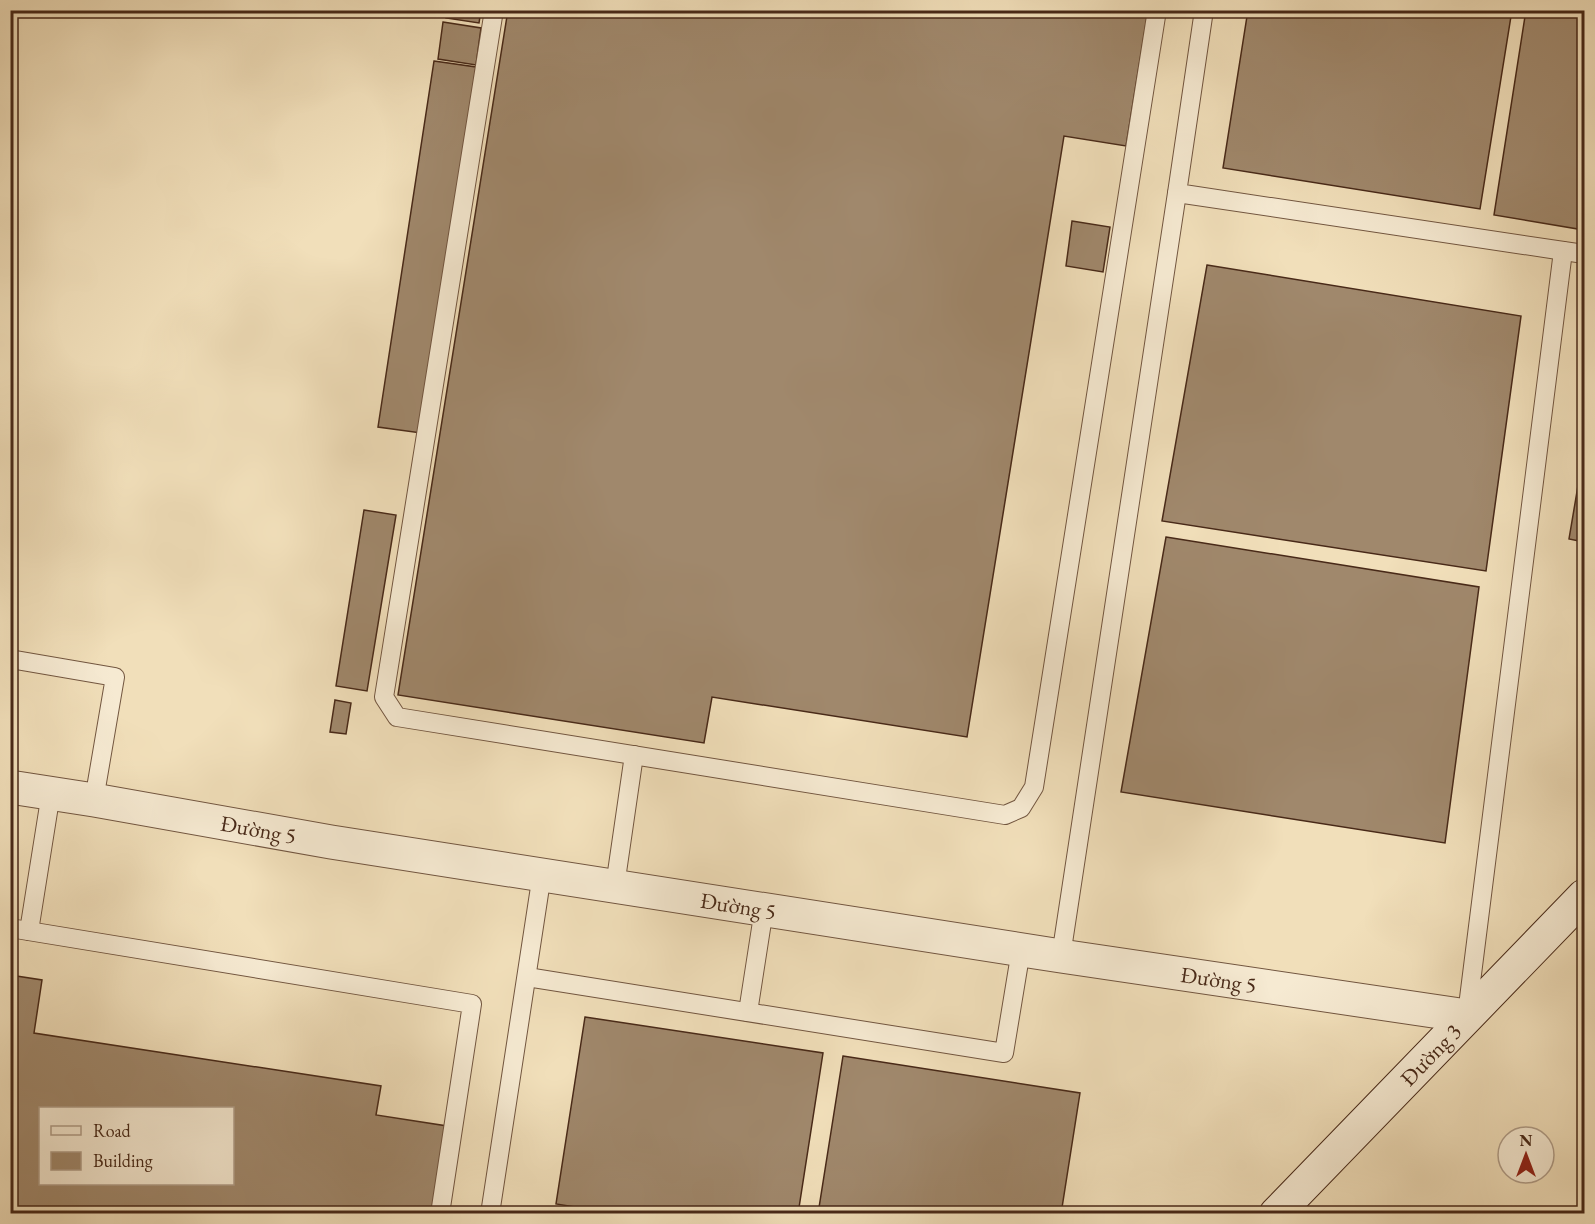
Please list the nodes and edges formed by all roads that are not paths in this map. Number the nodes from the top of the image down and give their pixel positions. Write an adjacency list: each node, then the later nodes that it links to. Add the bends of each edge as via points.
1 (494, 10): 8 (lane, via 384,697 397,717)
2 (1157, 10): 8 (lane, via 1034,787 1021,808 1005,815)
3 (1204, 10): 4 (lane)
4 (1177, 193): 5 (lane); 19 (lane)
5 (1563, 251): 6 (lane); 22 (lane)
6 (1584, 254)
7 (10, 659): 11 (lane, via 115,677)
8 (634, 755): 13 (lane)
9 (10, 787): 10 (street, Đường 5)
10 (51, 793): 11 (street, Đường 5); 17 (lane)
11 (94, 800): 12 (street, Đường 5)
12 (542, 874): 13 (street, Đường 5); 20 (lane)
13 (615, 886): 15 (street, Đường 5)
14 (1584, 896): 22 (street, Đường 3)
15 (764, 909): 18 (street, Đường 5); 21 (lane)
16 (10, 928): 17 (lane)
17 (29, 931): 23 (lane, via 472,1004)
18 (1020, 950): 19 (street, Đường 5); 21 (lane, via 1004,1053)
19 (1061, 956): 22 (street, Đường 5)
20 (526, 976): 21 (lane); 24 (lane)
21 (748, 1012)
22 (1467, 1016): 25 (street, Đường 3)
23 (440, 1214)
24 (490, 1214)
25 (1276, 1214)

